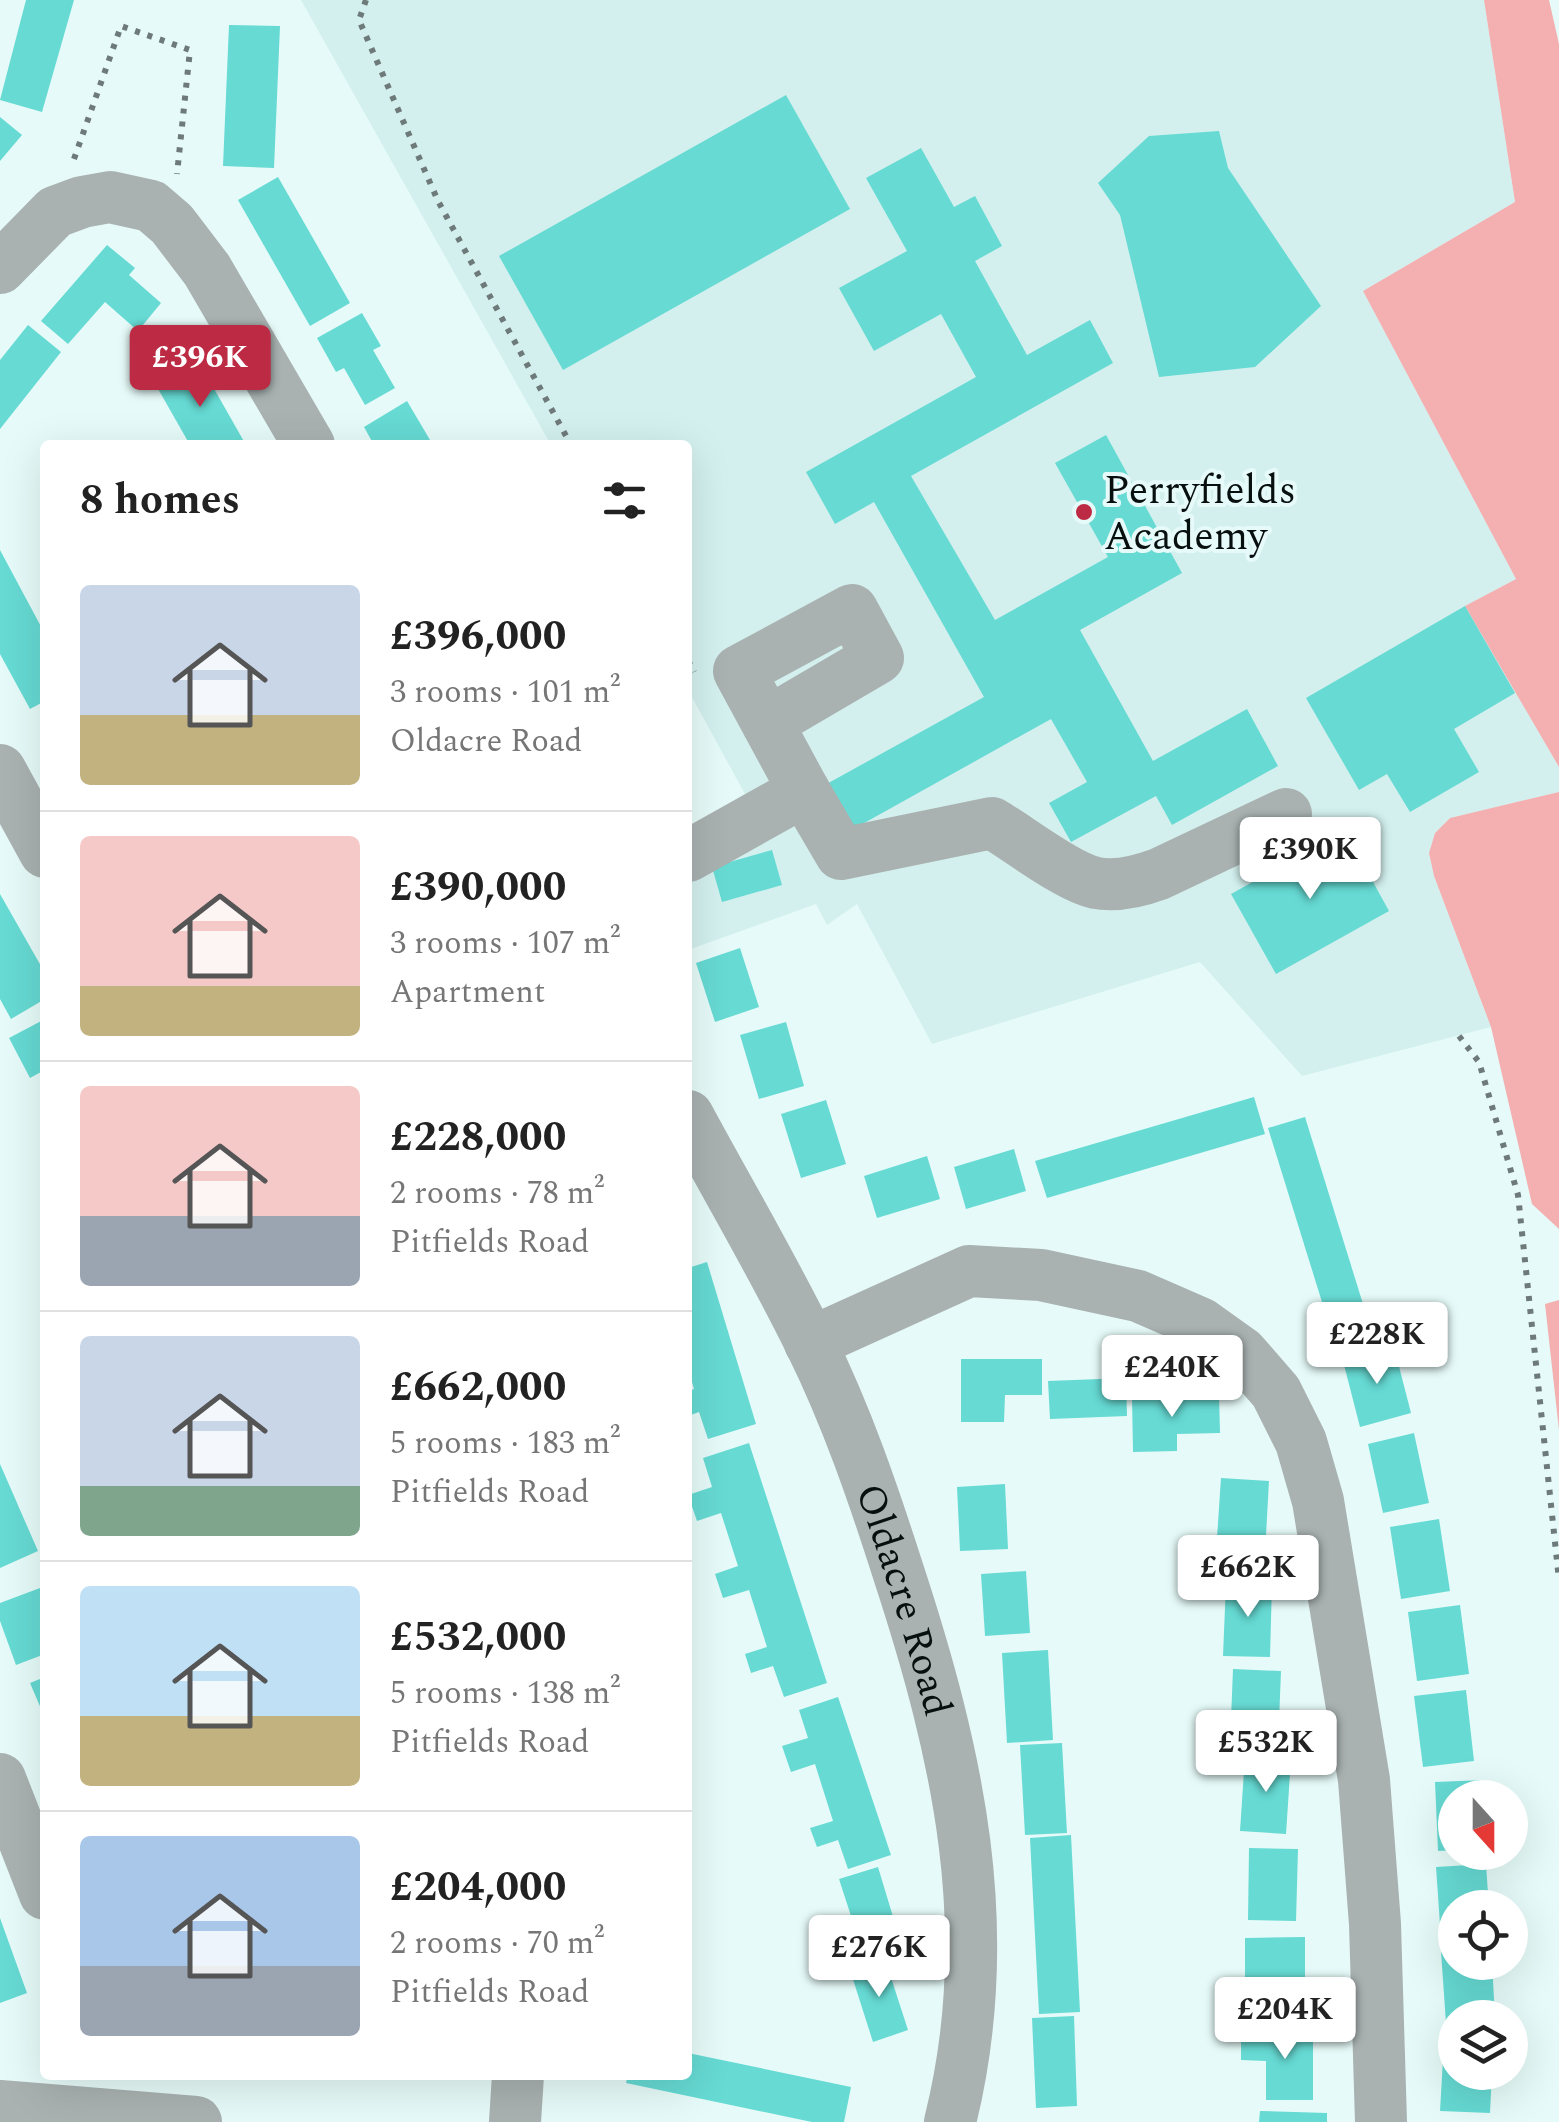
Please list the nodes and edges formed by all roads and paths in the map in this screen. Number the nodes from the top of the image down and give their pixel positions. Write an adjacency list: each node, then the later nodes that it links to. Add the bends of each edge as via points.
1 (366, 0): 6 (path, via 359,20 438,201)
2 (55, 212): 3 (street, via 110,197 151,206); 3 (path, via 121,26 190,50); 4 (street)
3 (172, 224): 5 (street, via 208,270)
4 (0, 268)
5 (306, 440)
6 (567, 440)
7 (767, 723): 9 (street)
8 (0, 770): 11 (street)
9 (804, 791): 10 (street, via 841,854 992,823 1082,878 1107,884 1159,874); 12 (street)
10 (1286, 814)
11 (40, 843)
12 (692, 854)
13 (1459, 1036): 16 (path, via 1479,1062 1518,1195)
14 (692, 1123): 15 (street, Oldacre Road)
15 (810, 1342): 24 (street, Oldacre Road, via 859,1452 934,1686 957,1786 970,1882 973,1985); 25 (street, via 969,1272 1041,1276 1138,1296 1200,1323 1242,1352 1276,1392 1301,1442 1318,1502 1364,1780)
16 (1559, 1580)
17 (0, 1779): 18 (street)
18 (40, 1881)
19 (518, 2080): 23 (street)
20 (96, 2094): 21 (street); 22 (street)
21 (0, 2106)
22 (196, 2122)
23 (515, 2122)
24 (950, 2122)
25 (1381, 2122)

